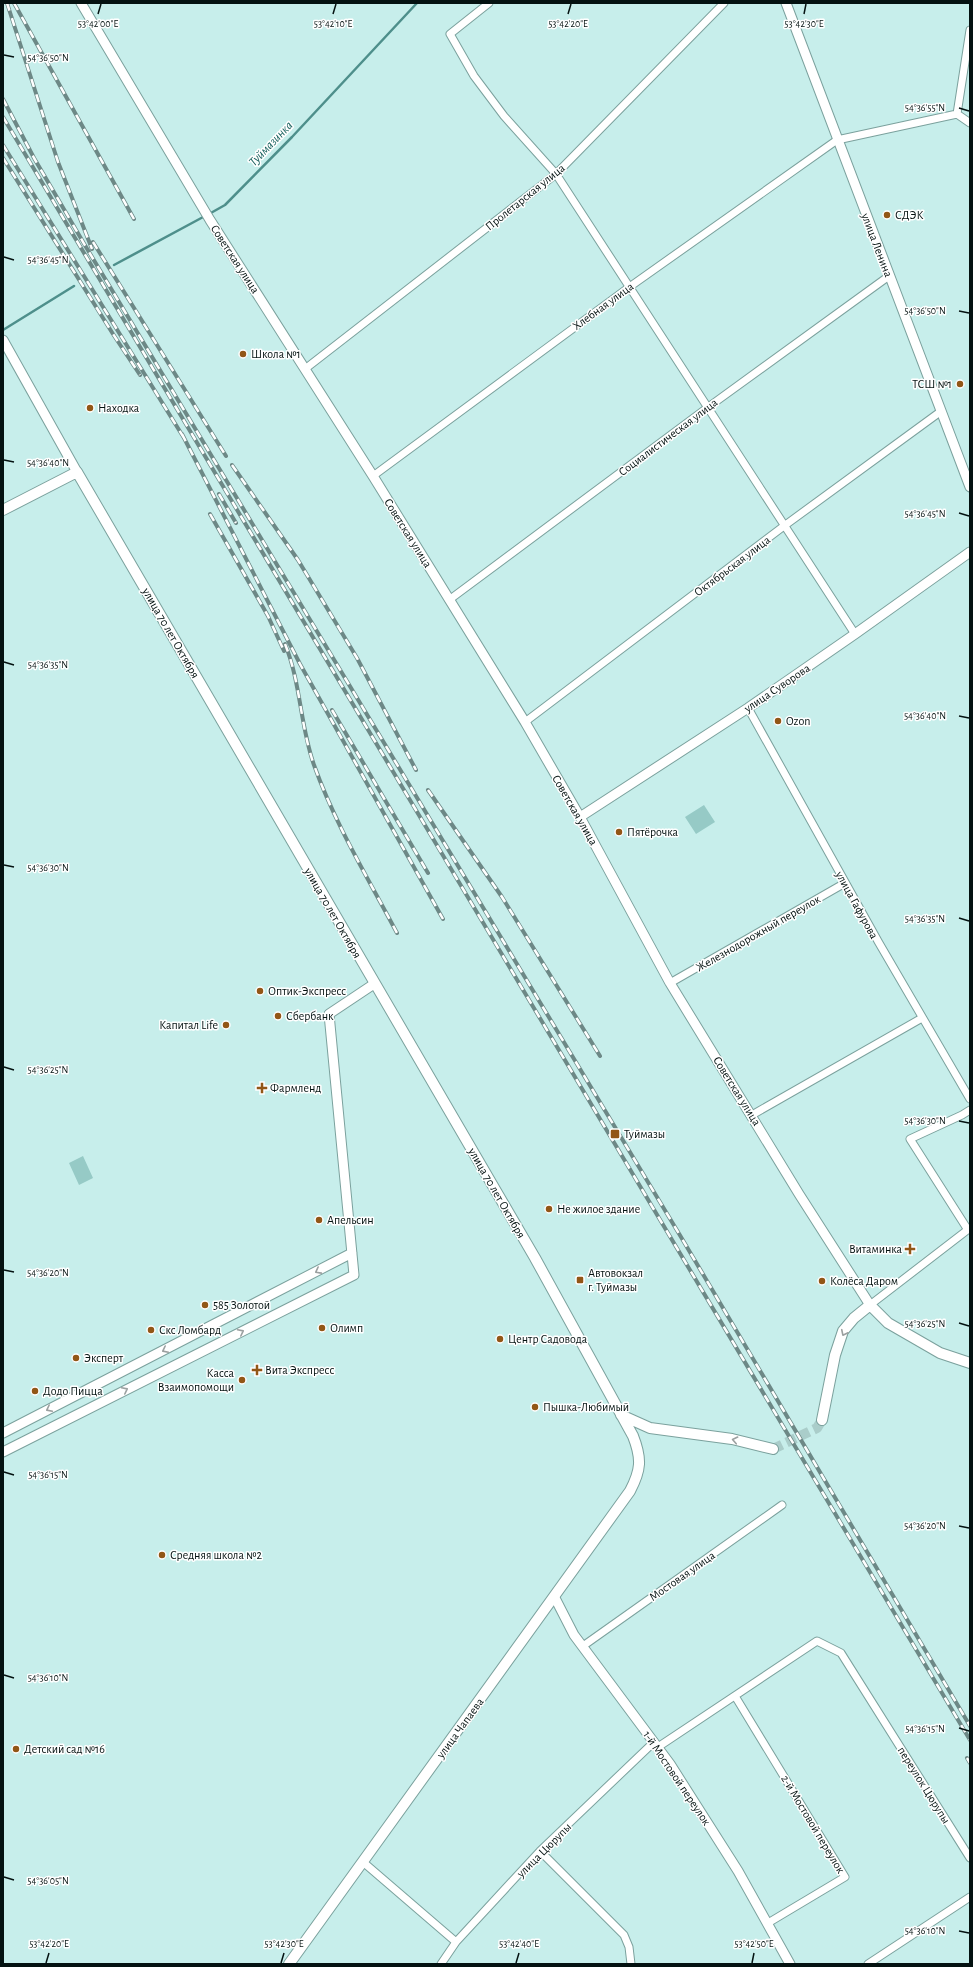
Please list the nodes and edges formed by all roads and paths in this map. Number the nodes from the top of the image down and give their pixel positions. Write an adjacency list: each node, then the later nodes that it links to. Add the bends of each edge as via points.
1 (81, 3): 13 (street, Советская улица, via 210,220)
2 (489, 3): 9 (street, via 450,34 474,76 504,116)
3 (724, 3): 9 (street, Пролетарская улица)
4 (786, 3): 8 (street, улица Ленина)
5 (970, 30): 6 (street)
6 (957, 114): 7 (street); 8 (street)
7 (970, 123)
8 (837, 140): 10 (street, улица Ленина); 11 (street, Хлебная улица)
9 (556, 174): 11 (street); 13 (street, Пролетарская улица)
10 (889, 276): 14 (street, Социалистическая улица); 15 (street, улица Ленина)
11 (628, 288): 14 (street); 17 (street, Хлебная улица)
12 (3, 340): 16 (street, улица 70 лет Октября)
13 (305, 369): 17 (street, Советская улица)
14 (707, 408): 20 (street); 22 (street, Социалистическая улица)
15 (940, 412): 18 (street, улица Ленина); 20 (street, Октябрьская улица)
16 (77, 472): 19 (main road); 29 (main road, улица 70 лет Октября)
17 (373, 476): 22 (street, Советская улица)
18 (970, 487)
19 (3, 510)
20 (784, 526): 23 (street); 25 (street, Октябрьская улица)
21 (970, 552): 23 (street, улица Суворова)
22 (449, 600): 25 (street, Советская улица)
23 (856, 634): 24 (street, улица Суворова)
24 (748, 708): 26 (street, улица Суворова); 27 (street, улица Гафурова)
25 (525, 722): 26 (street, Советская улица)
26 (580, 817): 28 (street, Советская улица)
27 (845, 883): 28 (street, Железнодорожный переулок); 30 (street, улица Гафурова)
28 (670, 983): 33 (street, Советская улица)
29 (374, 984): 35 (street, via 330,1014); 38 (main road, улица 70 лет Октября, via 535,1258)
30 (922, 1018): 31 (street, улица Гафурова); 33 (street)
31 (970, 1099)
32 (970, 1110): 34 (street, via 910,1139)
33 (752, 1115): 36 (street, Советская улица)
34 (969, 1229): 36 (street)
35 (352, 1253): 40 (street, one-way to 40); 42 (street, one-way to 35, via 354,1275)
36 (870, 1305): 37 (main road, Советская улица, via 888,1323 901,1331 940,1353); 39 (main road, one-way to 39, via 843,1331 835,1355)
37 (970, 1363)
38 (621, 1415): 41 (main road, one-way to 38, via 732,1439 650,1428); 43 (main road, улица 70 лет Октября, via 633,1436 640,1459 638,1476)
39 (822, 1420)
40 (3, 1433)
41 (773, 1449)
42 (3, 1452)
43 (630, 1492): 45 (main road, улица Чапаева)
44 (782, 1505): 47 (street, Мостовая улица)
45 (555, 1598): 47 (street, 1-й Мостовой переулок, via 574,1635); 52 (main road, улица Чапаева)
46 (817, 1641): 48 (street, улица Цюрупы); 51 (street, переулок Цюрупы, via 841,1653)
47 (583, 1646): 49 (street, 1-й Мостовой переулок)
48 (735, 1696): 49 (street, улица Цюрупы); 54 (street, 2-й Мостовой переулок, via 845,1877)
49 (656, 1745): 50 (street, улица Цюрупы); 54 (street, 1-й Мостовой переулок)
50 (540, 1851): 55 (street, улица Цюрупы); 58 (street, via 624,1936 629,1947)
51 (970, 1858)
52 (363, 1862): 55 (street); 56 (main road, улица Чапаева)
53 (970, 1897): 60 (street)
54 (768, 1923): 59 (street, 1-й Мостовой переулок)
55 (456, 1942): 57 (street, улица Цюрупы)
56 (288, 1964)
57 (441, 1964)
58 (630, 1964)
59 (790, 1964)
60 (868, 1964)

